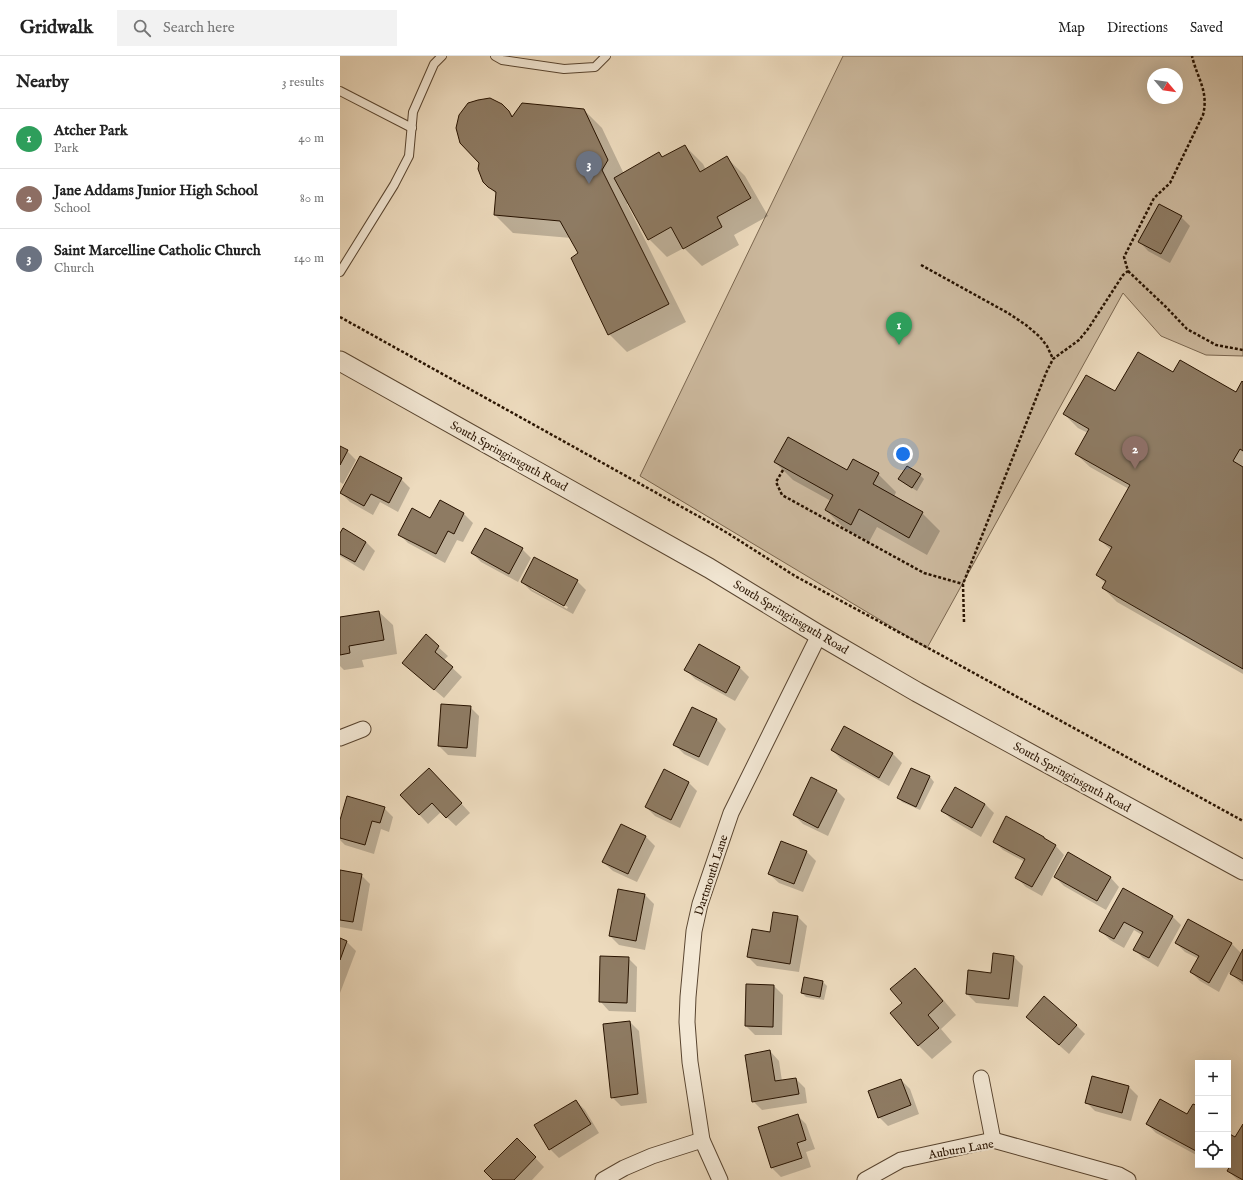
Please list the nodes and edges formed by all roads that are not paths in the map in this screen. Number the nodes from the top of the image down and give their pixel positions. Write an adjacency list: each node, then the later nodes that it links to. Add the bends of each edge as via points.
1 (442, 56): 5 (lane, via 434,64 413,112)
2 (495, 56): 3 (lane, via 502,60 564,68 595,67)
3 (606, 56)
4 (340, 91): 5 (lane)
5 (412, 128): 6 (lane, via 409,156 394,186)
6 (340, 272)
7 (340, 361): 8 (street, South Springinsguth Road, via 709,568)
8 (819, 635): 11 (street, South Springinsguth Road, via 917,692); 13 (street, Dartmouth Lane, via 732,813 700,904 690,969 688,1022 690,1062)
9 (363, 729): 10 (street)
10 (340, 738)
11 (1243, 870)
12 (981, 1078): 14 (street)
13 (702, 1140): 15 (street, via 652,1156); 16 (street, Dartmouth Lane)
14 (993, 1140): 17 (street, Auburn Lane, via 901,1160); 18 (street, Auburn Lane, via 1119,1175)
15 (603, 1180)
16 (720, 1180)
17 (865, 1180)
18 (1128, 1180)

